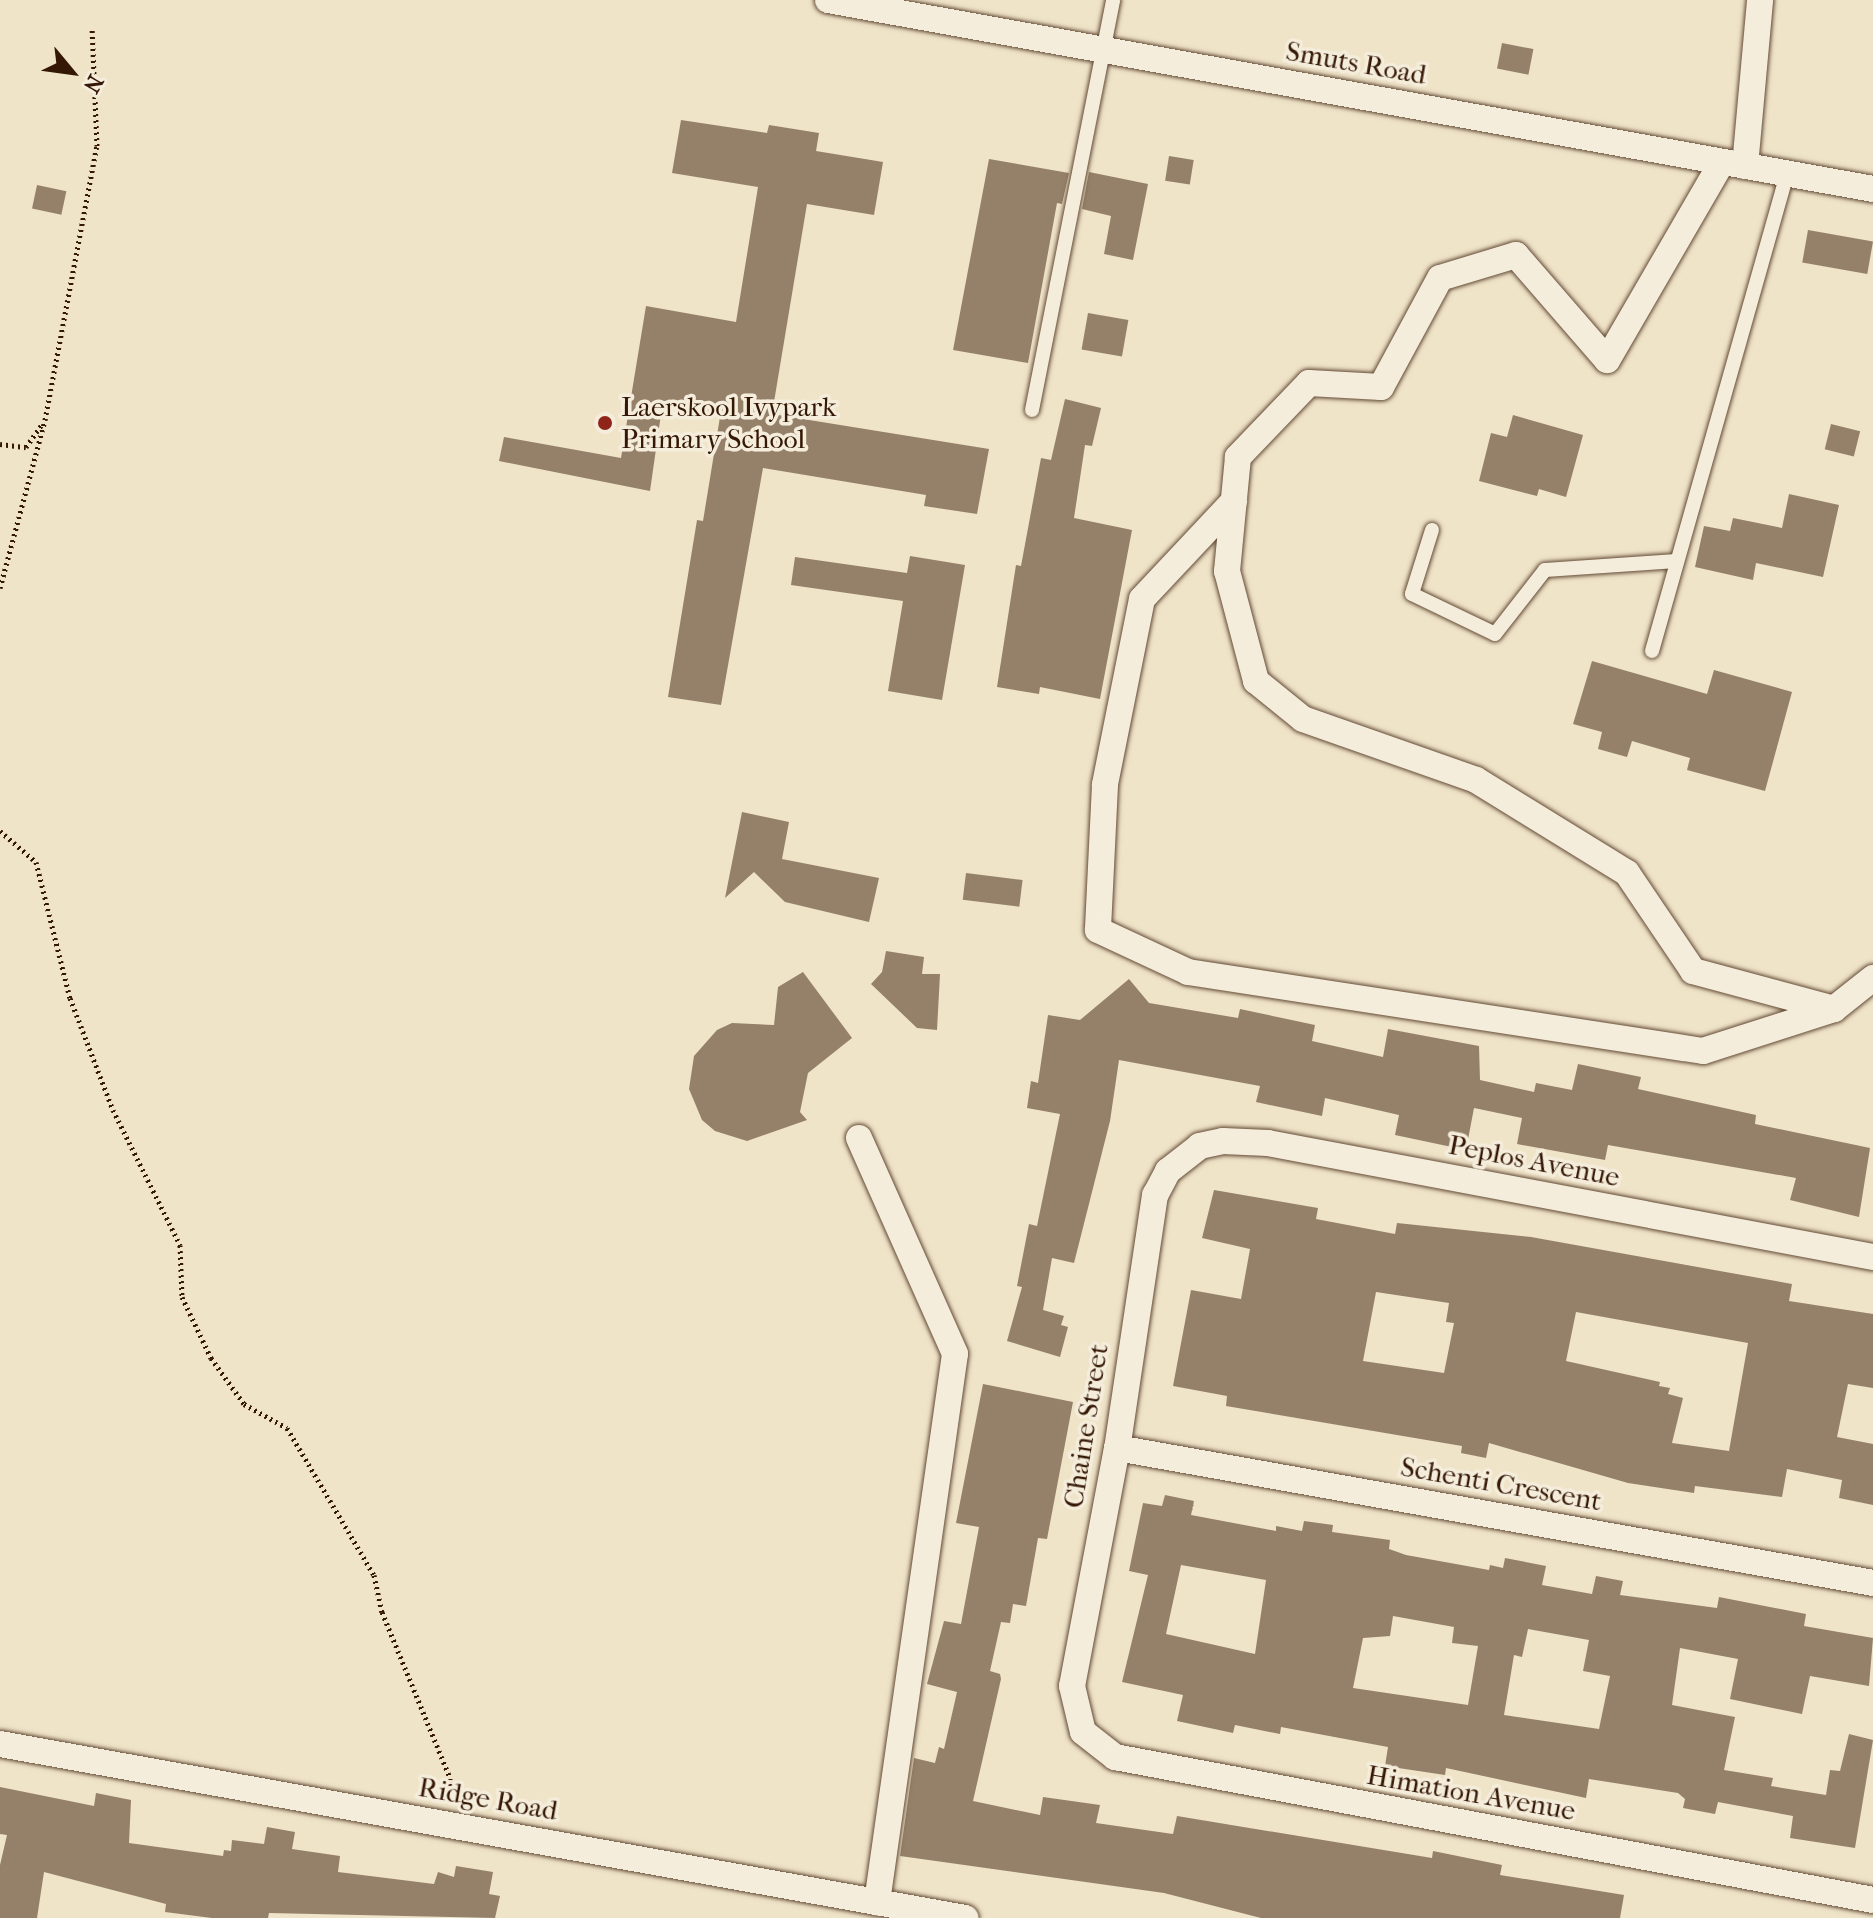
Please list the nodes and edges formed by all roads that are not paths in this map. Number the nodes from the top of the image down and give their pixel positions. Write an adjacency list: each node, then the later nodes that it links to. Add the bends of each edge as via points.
1 (828, 0): 4 (street, Smuts Road)
2 (1113, 0): 4 (lane)
3 (1760, 0): 5 (street)
4 (1105, 50): 5 (street, Smuts Road); 8 (lane)
5 (1734, 164): 6 (street, Smuts Road); 9 (street, via 1607,360 1516,255 1440,278 1381,387 1309,383 1238,457)
6 (1787, 173): 7 (street, Smuts Road); 11 (lane)
7 (1873, 189)
8 (1032, 410)
9 (1234, 501): 14 (street, via 1227,571 1256,681 1303,719 1476,780 1627,873 1693,971); 14 (street, via 1142,599 1105,785 1098,930 1188,972 1703,1051)
10 (1432, 530): 11 (lane, via 1412,594 1495,634 1545,570)
11 (1677, 561): 12 (lane)
12 (1652, 651)
13 (1873, 978): 14 (street)
14 (1834, 1009)
15 (859, 1138): 23 (street, via 955,1354)
16 (1184, 1155): 17 (street, Peplos Avenue, via 1223,1141 1268,1143); 18 (street, Chaine Street, via 1155,1195)
17 (1873, 1257)
18 (1117, 1448): 19 (street, Schenti Crescent); 20 (street, Chaine Street, via 1072,1686)
19 (1873, 1583)
20 (1077, 1715): 22 (street, Himation Avenue, via 1095,1744 1115,1757 1156,1767)
21 (0, 1744): 23 (street, Ridge Road)
22 (1873, 1900)
23 (877, 1902): 24 (street, Ridge Road)
24 (965, 1918)

